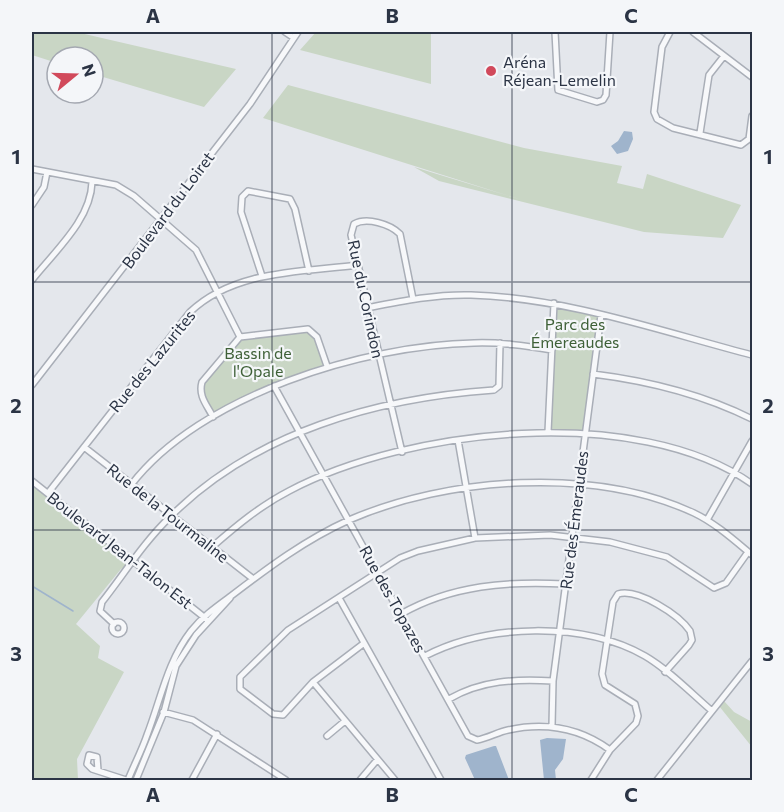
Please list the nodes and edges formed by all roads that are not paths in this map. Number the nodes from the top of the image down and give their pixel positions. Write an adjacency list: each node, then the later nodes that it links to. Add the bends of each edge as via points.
1 (285, 32): 7 (street)
2 (297, 32): 7 (street, Boulevard du Loiret)
3 (555, 32): 4 (street, via 558,90 597,102 606,95)
4 (610, 32)
5 (670, 32): 11 (street, via 662,47 655,115 673,128)
6 (693, 32): 8 (street)
7 (294, 38): 16 (street, Boulevard du Loiret, via 250,104)
8 (724, 56): 9 (street); 11 (street, via 709,75)
9 (753, 77)
10 (753, 116): 11 (street, via 749,140 743,145)
11 (700, 133)
12 (32, 169): 13 (street)
13 (47, 172): 14 (street); 15 (street, via 44,187)
14 (92, 182): 16 (street, via 125,190); 20 (street, via 81,218)
15 (32, 205)
16 (160, 221): 21 (street, via 196,250); 33 (street, Boulevard du Loiret)
17 (358, 266): 18 (street, Rue des Lazurites); 22 (street, Rue du Corindon, via 351,235 354,224 364,220 396,230 402,239); 24 (street, Rue du Corindon)
18 (309, 271): 19 (street, Rue des Lazurites); 19 (street, via 290,199 248,191 242,196 242,212)
19 (262, 276): 21 (street, Rue des Lazurites)
20 (32, 280)
21 (219, 292): 26 (street); 43 (street, Rue des Lazurites, via 202,300 190,312)
22 (413, 299): 23 (street, via 469,295); 24 (street)
23 (554, 303): 25 (street); 28 (street)
24 (367, 308): 29 (street, Rue du Corindon)
25 (601, 315): 30 (street); 32 (street, Rue des Émeraudes)
26 (240, 337): 31 (street, via 308,328 317,337); 36 (street, via 202,382 204,402)
27 (500, 343): 28 (street); 29 (street, via 441,344); 35 (street, via 501,368 496,388)
28 (552, 350): 39 (street)
29 (378, 354): 31 (street); 35 (street, Rue du Corindon)
30 (753, 355)
31 (327, 366): 34 (street)
32 (593, 374): 37 (street, via 666,386); 40 (street, Rue des Émeraudes)
33 (32, 385)
34 (274, 386): 36 (street); 38 (street, Rue des Topazes)
35 (390, 404): 38 (street); 44 (street, Rue du Corindon)
36 (213, 417): 50 (street, via 178,440)
37 (753, 419)
38 (300, 432): 46 (street, Rue des Topazes); 53 (street, via 247,458)
39 (548, 432): 40 (street); 41 (street)
40 (585, 434): 45 (street, via 669,446); 48 (street, Rue des Émeraudes)
41 (458, 440): 44 (street); 51 (street)
42 (753, 441): 45 (street)
43 (84, 447): 50 (street, Rue de la Tourmaline); 52 (street, Rue des Lazurites)
44 (402, 452): 46 (street)
45 (735, 471): 49 (street); 54 (street)
46 (323, 476): 55 (street, Rue des Topazes); 58 (street, via 289,490)
47 (32, 480): 52 (street, Boulevard Jean-Talon Est)
48 (579, 484): 51 (street); 54 (street, via 644,496); 57 (street, Rue des Émeraudes)
49 (753, 484)
50 (131, 485): 53 (street, Rue de la Tourmaline)
51 (466, 487): 55 (street, via 403,501); 56 (street)
52 (48, 493): 60 (street, Boulevard Jean-Talon Est)
53 (171, 516): 58 (street, Rue de la Tourmaline); 60 (street, via 150,537)
54 (707, 520): 59 (street)
55 (349, 521): 61 (street, Rue des Topazes); 62 (street, via 300,546)
56 (475, 538): 57 (street); 61 (street, via 418,551)
57 (572, 538): 59 (street, via 610,542 667,557 714,588 726,583); 63 (street, Rue des Émeraudes)
58 (212, 547): 62 (street, Rue de la Tourmaline)
59 (750, 553)
60 (135, 561): 67 (street, Boulevard Jean-Talon Est); 69 (street, via 100,607 102,615)
61 (378, 572): 65 (street); 66 (street, Rue des Topazes)
62 (252, 578): 64 (street)
63 (565, 584): 66 (street, via 519,583 460,590 428,599); 70 (street, Rue des Émeraudes)
64 (231, 596): 67 (street); 68 (street)
65 (339, 598): 72 (street); 77 (street, via 288,630 238,683 243,694 283,715)
66 (401, 614): 73 (street, Rue des Topazes)
67 (204, 616): 68 (street, Boulevard Jean-Talon Est); 79 (street, via 170,664)
68 (209, 621): 81 (street, via 176,666)
69 (114, 624)
70 (560, 633): 71 (street); 73 (street, via 488,634 453,642); 76 (street, Rue des Émeraudes)
71 (607, 640): 75 (street, via 646,657); 75 (street, via 613,602 618,594 627,593 663,607 687,626 692,636); 86 (street, via 603,680 610,689 631,700 638,716)
72 (363, 644): 77 (street); 95 (street)
73 (425, 656): 78 (street, Rue des Topazes)
74 (751, 666): 80 (street)
75 (665, 672): 80 (street)
76 (553, 681): 78 (street, via 497,681); 83 (street, Rue des Émeraudes)
77 (313, 682): 82 (street)
78 (448, 699): 83 (street, Rue des Topazes, via 472,740 509,730)
79 (156, 710): 81 (street); 89 (street)
80 (712, 711): 97 (street)
81 (164, 712): 84 (street, via 193,720); 90 (street)
82 (345, 721): 85 (street); 87 (street)
83 (552, 726): 86 (street, via 596,740)
84 (217, 734): 91 (street); 92 (street)
85 (327, 736)
86 (610, 750): 96 (street)
87 (377, 760): 93 (street); 94 (street)
88 (98, 770): 89 (street)
89 (127, 780)
90 (136, 780)
91 (192, 780)
92 (286, 780)
93 (360, 780)
94 (395, 780)
95 (441, 780)
96 (591, 780)
97 (657, 780)

